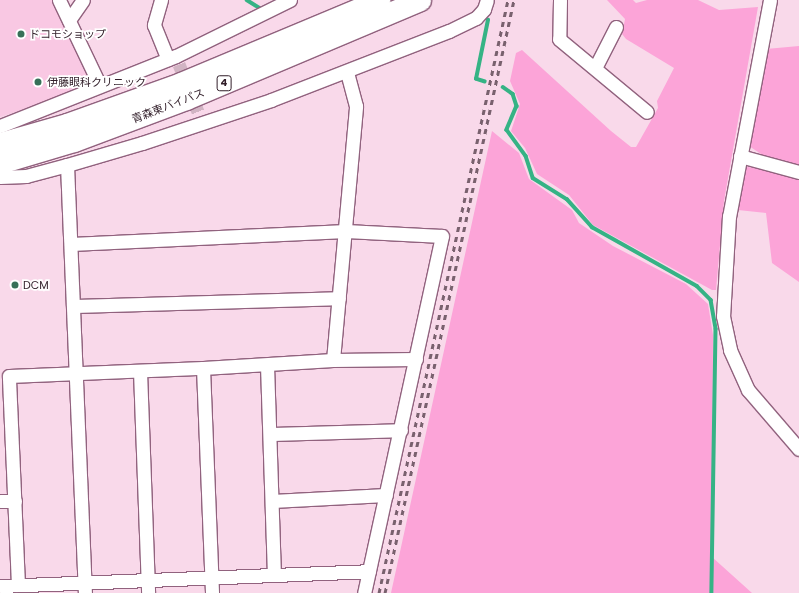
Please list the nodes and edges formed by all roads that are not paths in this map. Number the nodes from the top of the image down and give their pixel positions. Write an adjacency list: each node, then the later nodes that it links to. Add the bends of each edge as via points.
1 (59, 0): 10 (street)
2 (83, 0): 10 (street)
3 (161, 0): 12 (street, via 154,25)
4 (290, 0): 12 (street)
5 (378, 0): 18 (highway, 青森東バイパス / 4, via 181,83 67,124)
6 (420, 0): 20 (highway, 青森東バイパス / 4, via 186,99 74,141)
7 (487, 0): 14 (street, via 484,9 476,18)
8 (560, 0): 13 (street, via 559,39)
9 (770, 0): 19 (street)
10 (69, 20): 15 (street)
11 (616, 27): 13 (street)
12 (174, 60): 15 (street)
13 (595, 68): 16 (street)
14 (347, 72): 21 (street, via 200,118); 24 (street, via 356,106)
15 (100, 86): 17 (street)
16 (647, 112)
17 (0, 126)
18 (0, 143)
19 (740, 156): 22 (street); 36 (street, via 726,242 723,306 727,339 734,362 748,390)
20 (0, 163)
21 (67, 165): 23 (street, via 26,176); 25 (street)
22 (799, 172)
23 (0, 177)
24 (346, 231): 25 (street); 26 (street); 28 (street, via 442,236)
25 (71, 244): 27 (street)
26 (339, 298): 27 (street); 29 (street)
27 (73, 306): 33 (street)
28 (416, 359): 29 (street); 34 (street)
29 (333, 360): 30 (street)
30 (267, 365): 31 (street); 35 (street)
31 (203, 368): 32 (street); 43 (street)
32 (140, 371): 33 (street); 44 (street)
33 (75, 373): 39 (street, via 9,376); 47 (street)
34 (401, 430): 35 (street); 37 (street)
35 (270, 434): 40 (street)
36 (799, 449)
37 (386, 495): 40 (street); 41 (street)
38 (0, 501): 39 (street)
39 (14, 501): 45 (street)
40 (272, 501): 42 (street)
41 (369, 571): 42 (street); 50 (street)
42 (274, 573): 43 (street)
43 (211, 576): 44 (street); 49 (street)
44 (148, 579): 47 (street); 48 (street)
45 (18, 584): 46 (street); 47 (street)
46 (0, 586)
47 (85, 587)
48 (148, 593)
49 (212, 593)
50 (364, 593)

